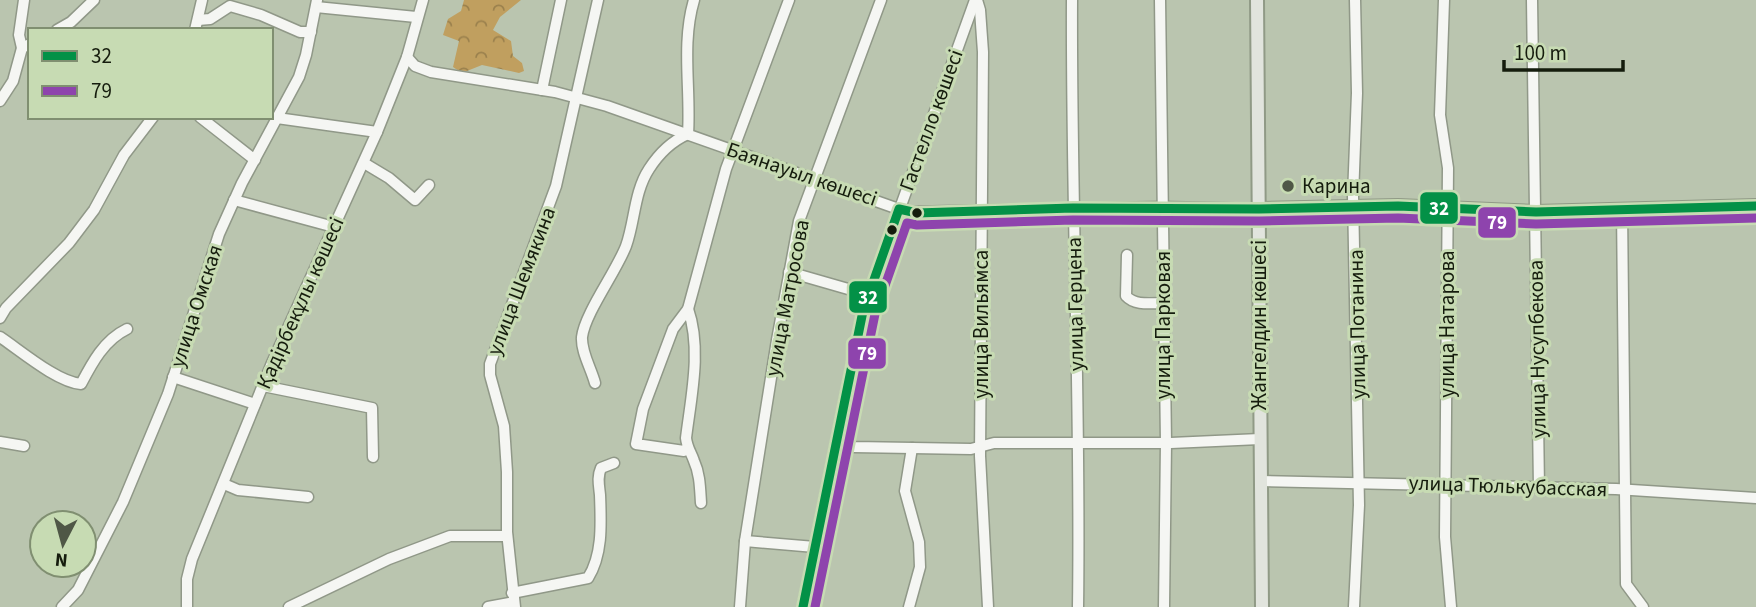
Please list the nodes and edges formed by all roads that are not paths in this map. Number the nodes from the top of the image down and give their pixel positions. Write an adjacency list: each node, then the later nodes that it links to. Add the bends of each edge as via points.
1 (24, 0): 22 (street, via 19,35)
2 (94, 0): 20 (street)
3 (423, 0): 18 (street, Қадірбекұлы көшесі)
4 (561, 0): 24 (street)
5 (598, 0): 25 (street, улица Шемякина)
6 (694, 0): 31 (street, via 687,37)
7 (789, 0): 32 (street)
8 (881, 0): 35 (street, улица Матросова)
9 (976, 0): 42 (street, Гастелло көшесі); 46 (street, улица Вильямса, via 983,52)
10 (1072, 0): 41 (street, улица Герцена)
11 (1160, 0): 39 (street, улица Парковая)
12 (1257, 0): 43 (main road, Жангелдин көшесі)
13 (1355, 0): 40 (street, улица Потанина)
14 (1444, 0): 44 (street, улица Натарова, via 1440,115 1448,169)
15 (1532, 0): 47 (street, улица Нусупбекова)
16 (199, 1): 19 (street)
17 (317, 4): 18 (street); 21 (street, улица Омская)
18 (416, 17): 23 (street, Қадірбекұлы көшесі)
19 (196, 25): 21 (street, via 230,6 300,32)
20 (60, 28)
21 (312, 32): 27 (street, улица Омская, via 299,77)
22 (26, 46): 26 (street)
23 (407, 57): 24 (street, Баянауыл көшесі, via 431,72); 30 (street, Қадірбекұлы көшесі)
24 (542, 90): 25 (street, Баянауыл көшесі)
25 (576, 97): 31 (street, Баянауыл көшесі); 82 (street, улица Шемякина, via 551,204 490,364 504,426)
26 (0, 101)
27 (277, 118): 30 (street); 33 (street, улица Омская)
28 (151, 119): 53 (street, via 69,243)
29 (203, 119): 33 (street)
30 (377, 132): 34 (street, Қадірбекұлы көшесі)
31 (688, 134): 32 (street, Баянауыл көшесі); 59 (street, via 674,141 649,169 640,187 627,245 584,327 583,352)
32 (732, 150): 35 (street, Баянауыл көшесі); 54 (street)
33 (255, 159): 37 (street, улица Омская)
34 (363, 163): 36 (street, via 415,200); 48 (street, Қадірбекұлы көшесі)
35 (815, 179): 42 (street, Баянауыл көшесі); 50 (street, улица Матросова, via 799,221)
36 (429, 185)
37 (234, 200): 48 (street); 58 (street, улица Омская)
38 (1756, 206): 45 (main road, Баянауыл көшесі)
39 (1162, 207): 41 (street, Баянауыл көшесі); 43 (street, Баянауыл көшесі); 52 (street, улица Парковая)
40 (1354, 207): 43 (main road, Баянауыл көшесі); 44 (main road, Баянауыл көшесі); 74 (street, улица Потанина)
41 (1073, 208): 46 (street, Баянауыл көшесі); 65 (street, улица Герцена)
42 (899, 209): 46 (street, Баянауыл көшесі, via 917,213); 51 (street, Гастелло көшесі)
43 (1259, 209): 62 (main road, Жангелдин көшесі)
44 (1447, 209): 47 (main road, Баянауыл көшесі); 76 (street, улица Натарова)
45 (1622, 209): 47 (main road, Баянауыл көшесі); 78 (street)
46 (981, 211): 69 (street, улица Вильямса)
47 (1535, 212): 77 (street, улица Нусупбекова)
48 (334, 227): 60 (street, Қадірбекұлы көшесі)
49 (1127, 255): 52 (street, via 1129,300)
50 (789, 272): 51 (street); 83 (street, улица Матросова)
51 (869, 295): 64 (street, Гастелло көшесі)
52 (1164, 303): 66 (street, улица Парковая)
53 (3, 306): 55 (street)
54 (688, 309): 70 (street, via 694,363); 70 (street, via 673,329 643,410 636,444)
55 (0, 318)
56 (127, 329): 57 (street, via 94,359 81,384 51,371)
57 (0, 337)
58 (173, 377): 61 (street); 86 (street, улица Омская, via 111,526 78,590)
59 (595, 383)
60 (263, 386): 61 (street, Қадірбекұлы көшесі); 71 (street, via 372,408)
61 (255, 404): 75 (street, Қадірбекұлы көшесі)
62 (1260, 439): 66 (street); 73 (main road, Жангелдин көшесі)
63 (0, 442): 67 (street)
64 (837, 442): 68 (street, via 854,447); 84 (street, Гастелло көшесі)
65 (1078, 442): 66 (street); 69 (street); 94 (street, улица Герцена)
66 (1166, 443): 95 (street, улица Парковая)
67 (24, 446)
68 (912, 447): 69 (street); 92 (street, via 905,491 919,542 920,567)
69 (980, 447): 93 (street, улица Вильямса)
70 (687, 448): 81 (street, via 700,480)
71 (373, 457)
72 (614, 463): 85 (street, via 601,467 597,475 599,548 588,579)
73 (1260, 481): 74 (street, улица Тюлькубасская); 96 (main road, Жангелдин көшесі)
74 (1359, 483): 76 (street, улица Тюлькубасская); 97 (street, улица Потанина)
75 (224, 484): 79 (street, via 238,490); 87 (street, Қадірбекұлы көшесі, via 192,559 185,591)
76 (1446, 485): 77 (street, улица Тюлькубасская); 98 (street, улица Натарова)
77 (1539, 488): 78 (street, улица Тюлькубасская)
78 (1627, 490): 80 (street, улица Тюлькубасская); 99 (street, via 1626,584)
79 (308, 497)
80 (1756, 498)
81 (701, 503)
82 (507, 536): 85 (street, улица Шемякина); 88 (street, via 450,536 388,559)
83 (745, 541): 84 (street); 90 (street, улица Матросова)
84 (815, 548): 91 (street, Гастелло көшесі)
85 (514, 601): 89 (street)
86 (62, 607)
87 (187, 607)
88 (289, 607)
89 (488, 607)
90 (740, 607)
91 (803, 607)
92 (909, 607)
93 (988, 607)
94 (1078, 607)
95 (1164, 607)
96 (1262, 607)
97 (1354, 607)
98 (1451, 607)
99 (1643, 607)

